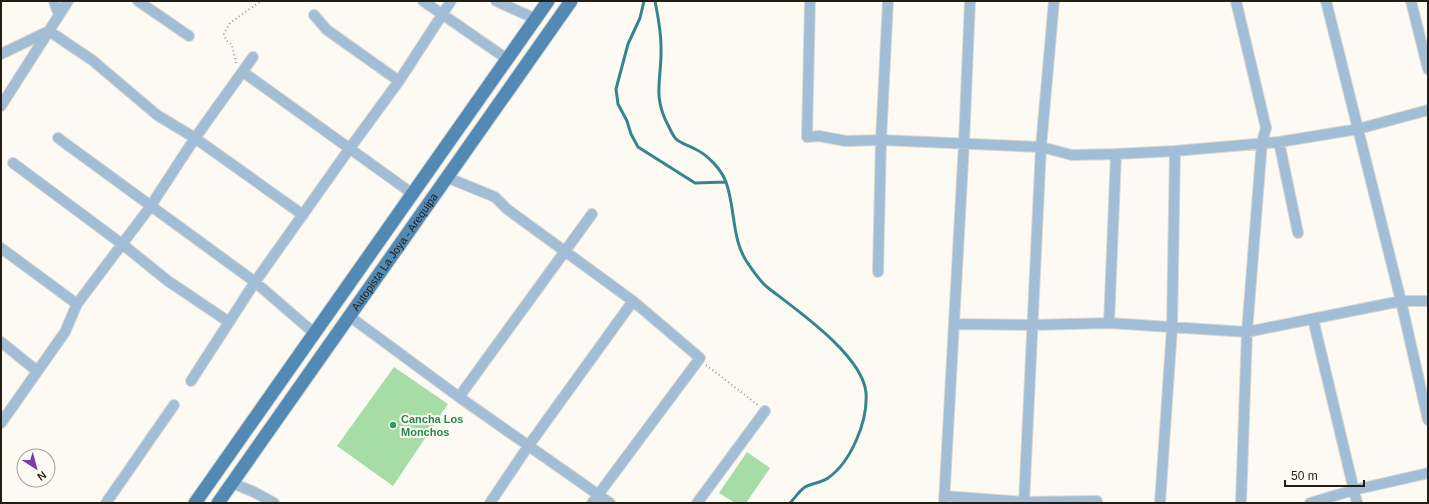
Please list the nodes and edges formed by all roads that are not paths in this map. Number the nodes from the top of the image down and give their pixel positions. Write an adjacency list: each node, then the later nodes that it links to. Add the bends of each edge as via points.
1 (54, 1): 17 (street)
2 (68, 1): 17 (street)
3 (138, 1): 21 (street)
4 (423, 1): 16 (street)
5 (451, 1): 16 (street)
6 (496, 1): 19 (street)
7 (548, 1): 19 (main road, Autopista La Joya - Arequipa)
8 (572, 1): 42 (main road, Autopista La Joya - Arequipa)
9 (810, 1): 33 (street, via 807,137 819,136 846,141)
10 (888, 1): 33 (street)
11 (970, 1): 36 (street)
12 (1054, 1): 37 (street)
13 (1236, 1): 34 (street, via 1266,128)
14 (1326, 1): 30 (street)
15 (1411, 1): 25 (street)
16 (442, 14): 24 (street); 27 (street)
17 (59, 15): 20 (street)
18 (314, 15): 27 (street, via 327,30)
19 (536, 19): 24 (main road, Autopista La Joya - Arequipa)
20 (49, 31): 22 (street); 28 (street); 32 (street, via 92,60 157,115)
21 (189, 36)
22 (1, 54)
23 (253, 57): 26 (street)
24 (507, 60): 43 (main road, Autopista La Joya - Arequipa)
25 (1428, 69)
26 (243, 72): 32 (street); 38 (street)
27 (399, 81): 38 (street)
28 (1, 106)
29 (1428, 110): 30 (street)
30 (1358, 129): 35 (street); 54 (street)
31 (58, 138): 44 (street)
32 (195, 138): 44 (street); 46 (street)
33 (881, 140): 36 (street); 51 (street)
34 (1262, 142): 35 (street); 39 (street); 64 (street)
35 (1279, 142): 47 (street)
36 (964, 143): 37 (street); 61 (street)
37 (1041, 147): 40 (street, via 1072,155); 62 (street)
38 (350, 148): 43 (street); 46 (street)
39 (1175, 152): 40 (street); 63 (street)
40 (1116, 154): 60 (street)
41 (13, 163): 48 (street)
42 (446, 177): 50 (street, via 495,197 506,209); 57 (main road, Autopista La Joya - Arequipa)
43 (413, 194): 65 (main road, Autopista La Joya - Arequipa)
44 (150, 207): 48 (street); 52 (street)
45 (592, 214): 50 (street)
46 (303, 215): 52 (street)
47 (1298, 233)
48 (122, 244): 56 (street); 59 (street, via 168,281)
49 (1, 248): 56 (street)
50 (564, 250): 53 (street); 69 (street)
51 (878, 272)
52 (255, 282): 59 (street); 65 (street)
53 (632, 301): 74 (street); 78 (street, via 700,358)
54 (1401, 301): 55 (street); 58 (street); 72 (street)
55 (1428, 301)
56 (77, 304): 67 (street, via 65,332)
57 (349, 316): 69 (street); 76 (main road, Autopista La Joya - Arequipa)
58 (1313, 319): 64 (street); 77 (street)
59 (230, 322): 68 (street)
60 (1109, 323): 62 (street); 63 (street)
61 (954, 324): 62 (street); 79 (street)
62 (1034, 325): 81 (street)
63 (1172, 328): 64 (street); 89 (street)
64 (1247, 332): 90 (street)
65 (314, 333): 83 (main road, Autopista La Joya - Arequipa)
66 (1, 342): 67 (street)
67 (37, 371): 73 (street)
68 (191, 381)
69 (459, 397): 74 (street)
70 (174, 405): 82 (street)
71 (765, 411): 88 (street)
72 (1428, 420)
73 (1, 423)
74 (529, 445): 78 (street); 86 (street)
75 (1428, 473): 77 (street)
76 (232, 483): 84 (main road, Autopista La Joya - Arequipa); 85 (street)
77 (1354, 490): 91 (street); 92 (street)
78 (595, 499): 87 (street)
79 (944, 500): 81 (street)
80 (1097, 501): 81 (street)
81 (1024, 502)
82 (106, 503)
83 (195, 503)
84 (218, 503)
85 (274, 503)
86 (490, 503)
87 (610, 503)
88 (697, 503)
89 (1160, 503)
90 (1241, 503)
91 (1310, 503)
92 (1357, 503)

